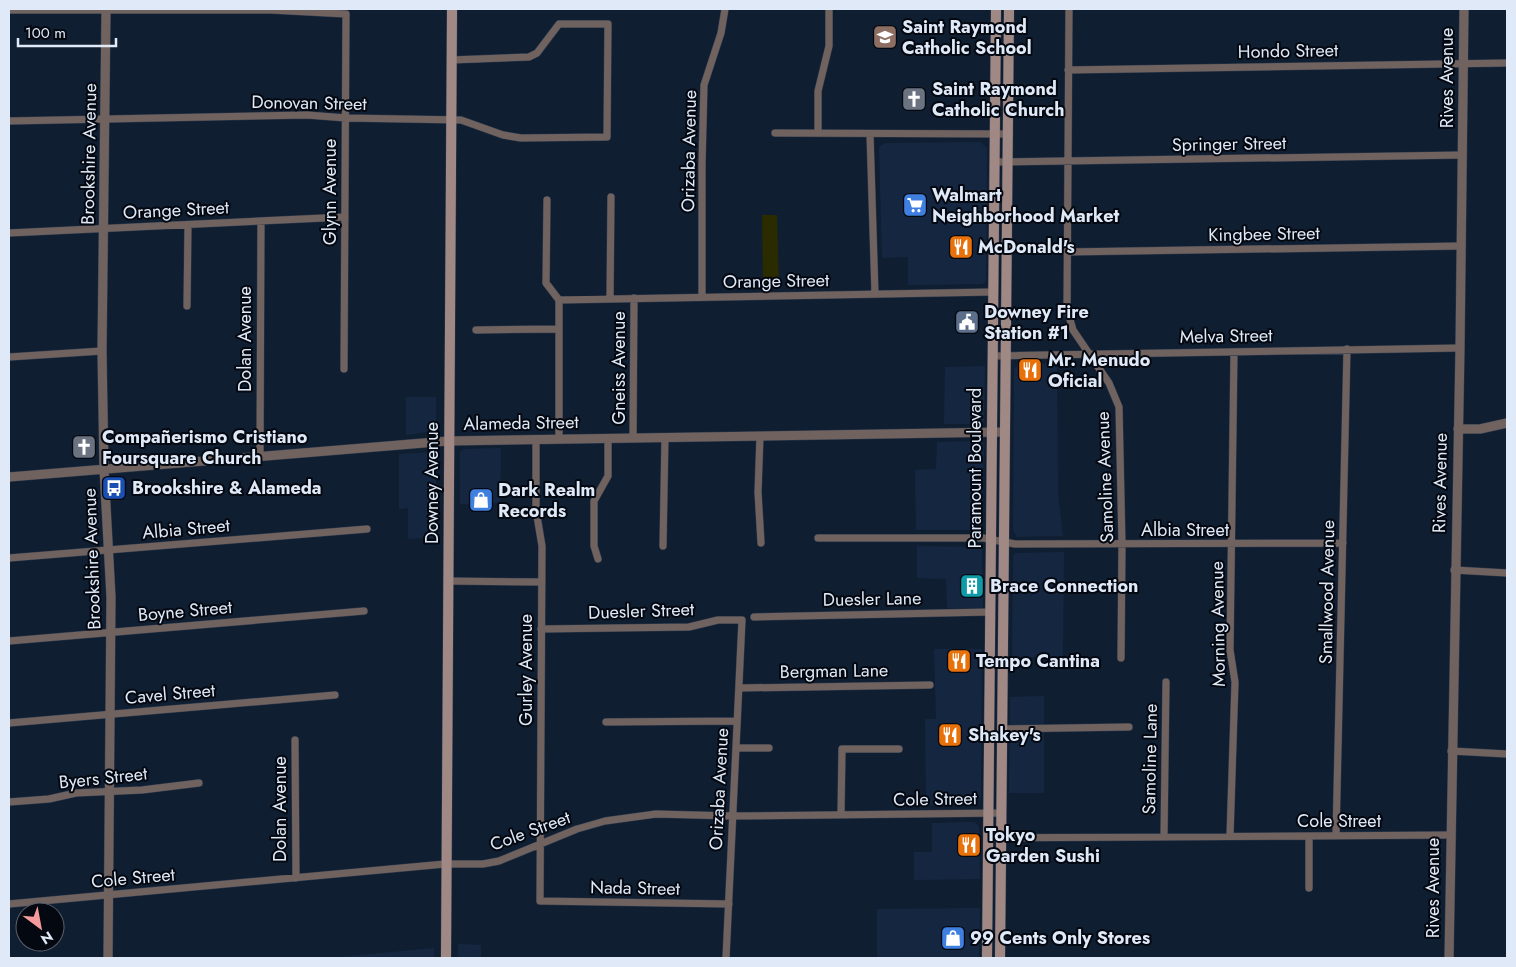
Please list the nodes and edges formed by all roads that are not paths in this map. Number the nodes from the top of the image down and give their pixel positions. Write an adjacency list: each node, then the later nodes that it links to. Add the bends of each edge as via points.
1 (452, 9): 10 (main road, Downey Avenue)
2 (725, 9): 38 (street, Orizaba Avenue, via 704,86)
3 (829, 9): 19 (street, via 829,44 818,91)
4 (996, 9): 21 (main road, Paramount Boulevard)
5 (1009, 9): 22 (main road, Paramount Boulevard)
6 (1069, 9): 13 (street, Samoline Avenue)
7 (1464, 9): 12 (street, Rives Avenue)
8 (9, 10): 9 (street)
9 (106, 10): 14 (street, Glynn Avenue, via 271,10 297,14 346,14); 15 (street, Brookshire Avenue)
10 (451, 60): 16 (main road, Downey Avenue); 16 (street, Donovan Street, via 524,58 537,53 559,24 608,24 606,137 512,137 461,120)
11 (1507, 63): 12 (street, Hondo Street)
12 (1463, 64): 13 (street, Hondo Street); 23 (street, Rives Avenue)
13 (1068, 70): 24 (street, Samoline Avenue)
14 (346, 118): 15 (street, Donovan Street, via 307,115); 16 (street, Donovan Street); 29 (street, Glynn Avenue)
15 (105, 120): 17 (street, Donovan Street); 32 (street, Brookshire Avenue)
16 (450, 120): 65 (main road, Downey Avenue)
17 (9, 121)
18 (774, 133): 19 (street)
19 (818, 133): 20 (street)
20 (870, 134): 21 (street); 37 (street)
21 (996, 134): 22 (street); 25 (main road, Paramount Boulevard)
22 (1009, 134): 26 (main road, Paramount Boulevard)
23 (1463, 155): 24 (street, Springer Street); 34 (street, Rives Avenue)
24 (1067, 161): 26 (street, Springer Street); 35 (street, Samoline Avenue)
25 (996, 162): 26 (street, Springer Street); 36 (main road, Paramount Boulevard)
26 (1008, 162): 43 (main road, Paramount Boulevard)
27 (611, 197): 40 (street, Gneiss Avenue)
28 (547, 200): 41 (street, via 546,283)
29 (345, 217): 30 (street, Orange Street); 54 (street, Glynn Avenue)
30 (261, 221): 31 (street, Orange Street); 66 (street, Dolan Avenue)
31 (188, 225): 32 (street, Orange Street); 42 (street)
32 (104, 229): 33 (street, Orange Street); 48 (street, Brookshire Avenue)
33 (9, 233)
34 (1461, 246): 35 (street, Kingbee Street); 46 (street, Rives Avenue)
35 (1066, 252): 50 (street, Samoline Avenue, via 1068,316 1073,330)
36 (994, 292): 37 (street, Orange Street); 43 (main road, via 999,295); 52 (main road, Paramount Boulevard)
37 (875, 294): 38 (street, Orange Street)
38 (702, 297): 39 (street, Orange Street)
39 (634, 298): 40 (street, Orange Street); 62 (street, Gneiss Avenue)
40 (610, 299): 41 (street, Orange Street)
41 (559, 300): 44 (street)
42 (187, 306)
43 (1006, 313): 51 (main road, Paramount Boulevard)
44 (559, 329): 45 (street); 64 (street)
45 (476, 330)
46 (1460, 348): 47 (street, Melva Street); 56 (street, Rives Avenue)
47 (1347, 349): 49 (street, Melva Street); 74 (street, Smallwood Avenue)
48 (102, 351): 53 (street); 67 (street, Brookshire Avenue)
49 (1234, 352): 50 (street, Melva Street); 76 (street, Morning Avenue)
50 (1090, 354): 51 (street, Melva Street); 75 (street, Samoline Avenue, via 1109,383 1119,407)
51 (1006, 355): 52 (street, Melva Street); 58 (main road, Paramount Boulevard)
52 (992, 356): 57 (main road, Paramount Boulevard)
53 (9, 357)
54 (344, 369)
55 (1507, 423): 56 (street)
56 (1458, 428): 81 (street, Rives Avenue)
57 (992, 432): 58 (street, Alameda Street); 59 (street, Alameda Street); 71 (main road, Paramount Boulevard)
58 (1005, 432): 72 (main road, Paramount Boulevard)
59 (760, 436): 60 (street, Alameda Street); 73 (street, via 758,492)
60 (665, 437): 62 (street, Alameda Street); 77 (street)
61 (608, 438): 62 (street, Alameda Street); 64 (street, Alameda Street); 80 (street, Gneiss Avenue, via 608,476 594,502 594,546)
62 (634, 438)
63 (536, 439): 64 (street, Alameda Street); 65 (street, Alameda Street); 84 (street, Gurley Avenue, via 536,510 542,542)
64 (559, 439)
65 (448, 441): 66 (street, Alameda Street); 83 (main road, Downey Avenue)
66 (260, 456): 67 (street, Alameda Street)
67 (104, 469): 68 (street, Alameda Street); 78 (street, Brookshire Avenue)
68 (9, 477)
69 (367, 529): 78 (street, Albia Street)
70 (818, 538): 71 (street, Albia Street)
71 (991, 540): 72 (street, Albia Street); 86 (main road, Paramount Boulevard)
72 (1004, 542): 75 (street, Albia Street); 102 (main road, Paramount Boulevard)
73 (761, 543)
74 (1343, 543): 76 (street, Albia Street); 119 (street, Smallwood Avenue)
75 (1122, 544): 76 (street, Albia Street); 92 (street, Samoline Avenue)
76 (1232, 545): 117 (street, Morning Avenue, via 1230,650 1235,682)
77 (664, 546)
78 (110, 551): 79 (street, Albia Street); 90 (street, Brookshire Avenue)
79 (9, 558)
80 (598, 559)
81 (1454, 570): 82 (street); 107 (street, Rives Avenue)
82 (1507, 573)
83 (448, 581): 84 (street); 124 (main road, Downey Avenue)
84 (542, 582): 89 (street, Gurley Avenue)
85 (364, 611): 90 (street, Boyne Street)
86 (990, 612): 87 (street, Duesler Lane); 112 (main road, Paramount Boulevard)
87 (754, 616)
88 (742, 620): 89 (street, Duesler Street, via 718,620 689,627); 95 (street, Orizaba Avenue)
89 (541, 629): 123 (street, Gurley Avenue)
90 (111, 632): 91 (street, Boyne Street); 97 (street, Brookshire Avenue)
91 (9, 641)
92 (1121, 658)
93 (1166, 682): 120 (street, Samoline Lane)
94 (930, 685): 95 (street, Bergman Lane)
95 (739, 688): 98 (street, Orizaba Avenue)
96 (334, 695): 97 (street, Cavel Street)
97 (111, 714): 100 (street, Cavel Street); 110 (street, Brookshire Avenue)
98 (737, 721): 99 (street); 104 (street, Orizaba Avenue)
99 (606, 722)
100 (9, 723)
101 (1129, 726): 102 (street)
102 (1002, 729): 113 (main road, Paramount Boulevard)
103 (295, 740): 125 (street, Dolan Avenue)
104 (736, 748): 105 (street); 115 (street, Orizaba Avenue)
105 (769, 748)
106 (899, 749): 114 (street, via 842,749)
107 (1451, 751): 108 (street); 116 (street, Rives Avenue)
108 (1507, 754)
109 (199, 783): 110 (street, Byers Street)
110 (110, 792): 111 (street, Byers Street); 127 (street, Brookshire Avenue)
111 (9, 802)
112 (989, 813): 113 (street, Cole Street); 114 (street, Cole Street); 121 (main road, Paramount Boulevard)
113 (1002, 813): 122 (main road, Paramount Boulevard)
114 (841, 814): 115 (street, Cole Street)
115 (733, 816): 123 (street, Cole Street, via 633,816 577,829); 130 (street, Orizaba Avenue)
116 (1450, 835): 119 (street, Cole Street); 136 (street, Rives Avenue)
117 (1230, 836): 118 (street, Cole Street); 120 (street, Cole Street)
118 (1309, 836): 119 (street, Cole Street); 126 (street)
119 (1336, 836)
120 (1164, 837): 122 (street, Cole Street)
121 (989, 838): 122 (street, Cole Street); 134 (main road, Paramount Boulevard)
122 (1001, 838): 135 (main road, Paramount Boulevard)
123 (541, 843): 124 (street, Cole Street, via 483,864); 128 (street, Gurley Avenue)
124 (445, 864): 125 (street, Cole Street); 132 (main road, Downey Avenue)
125 (296, 878): 127 (street, Cole Street)
126 (1309, 888)
127 (108, 895): 129 (street, Cole Street); 131 (street, Brookshire Avenue)
128 (540, 901): 130 (street, Nada Street)
129 (9, 904)
130 (729, 904): 133 (street, Orizaba Avenue)
131 (108, 958)
132 (446, 958)
133 (726, 958)
134 (987, 958)
135 (1000, 958)
136 (1449, 958)

